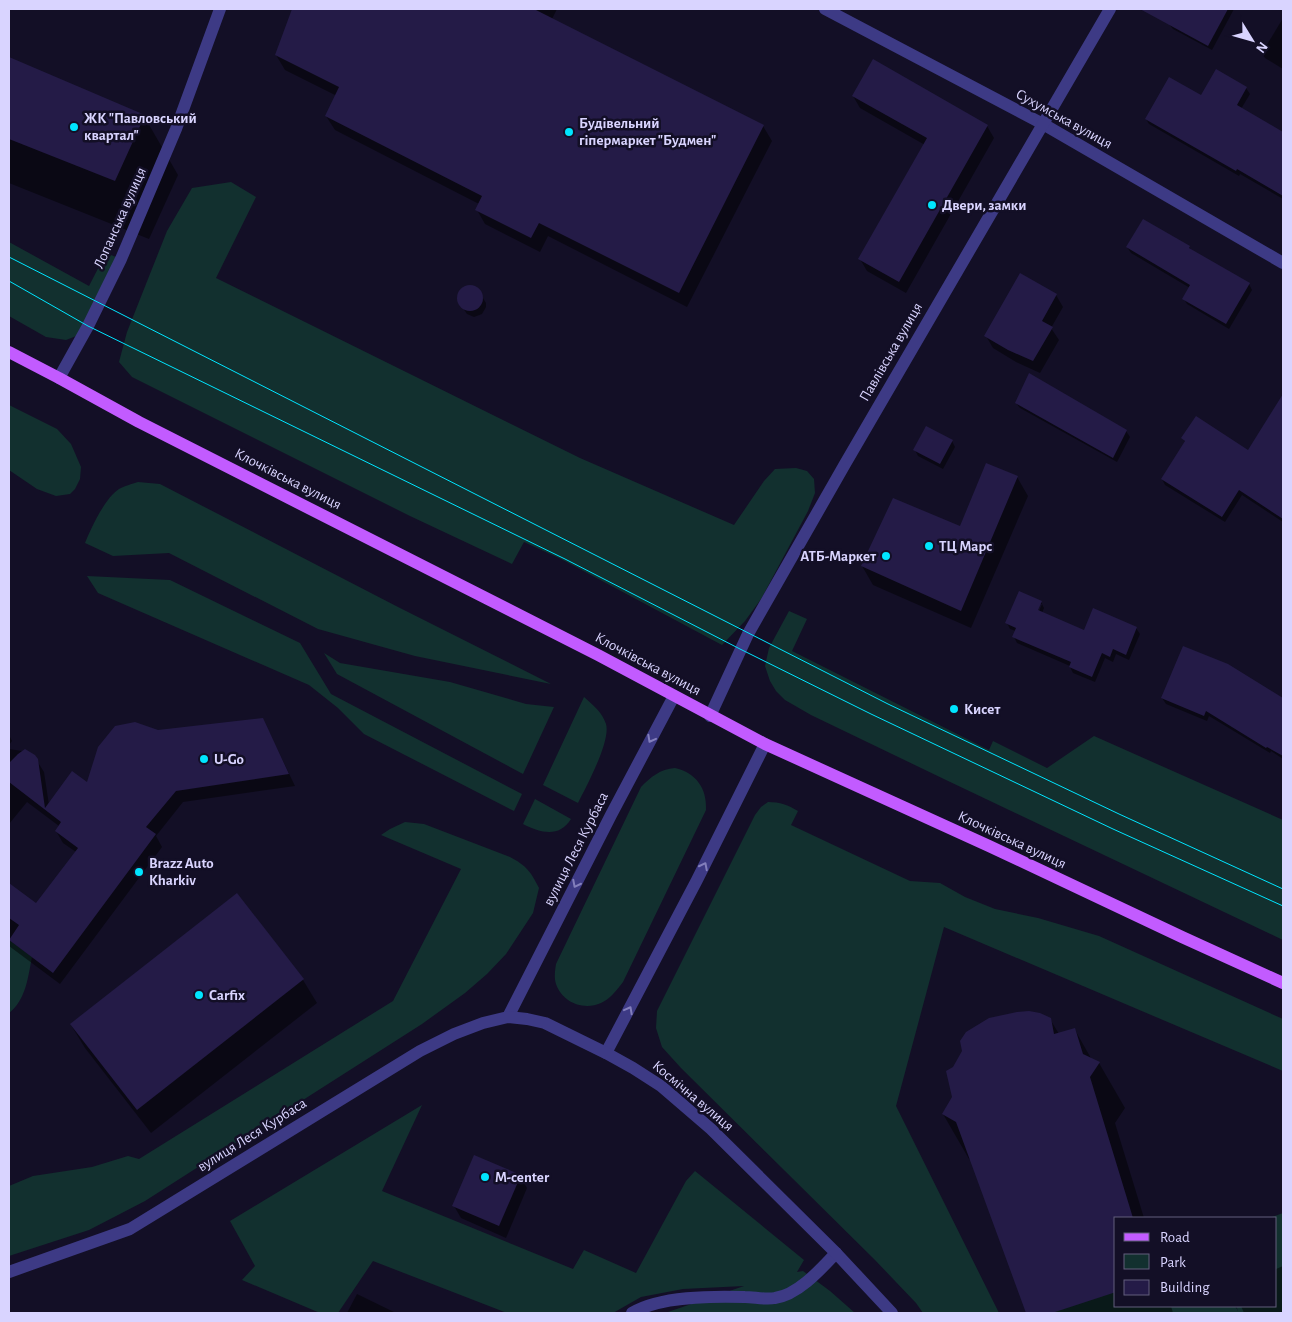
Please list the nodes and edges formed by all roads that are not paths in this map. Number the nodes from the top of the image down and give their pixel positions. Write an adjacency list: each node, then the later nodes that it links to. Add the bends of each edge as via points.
1 (220, 9): 7 (street, Лопанська вулиця, via 176,129 121,259)
2 (825, 9): 4 (street, Сухумська вулиця)
3 (1110, 9): 4 (street, Павлівська вулиця)
4 (1043, 124): 5 (street, Сухумська вулиця); 9 (street, Павлівська вулиця, via 748,634)
5 (1283, 263)
6 (9, 352): 7 (main road, Клочківська вулиця)
7 (59, 378): 8 (main road, Клочківська вулиця)
8 (674, 696): 9 (main road, Клочківська вулиця); 12 (street, вулиця Леся Курбаса, one-way to 12)
9 (710, 716): 10 (main road, Клочківська вулиця)
10 (765, 744): 11 (main road, Клочківська вулиця); 13 (street, one-way to 10)
11 (1283, 982)
12 (508, 1018): 13 (street, вулиця Леся Курбаса, via 545,1023); 15 (street, вулиця Леся Курбаса, via 483,1023 420,1051 130,1229)
13 (606, 1053): 14 (street, Космічна вулиця, via 660,1086 711,1130)
14 (836, 1253): 16 (street, via 798,1289 776,1298 682,1299); 17 (street, Космічна вулиця)
15 (9, 1272)
16 (632, 1313)
17 (892, 1313)

